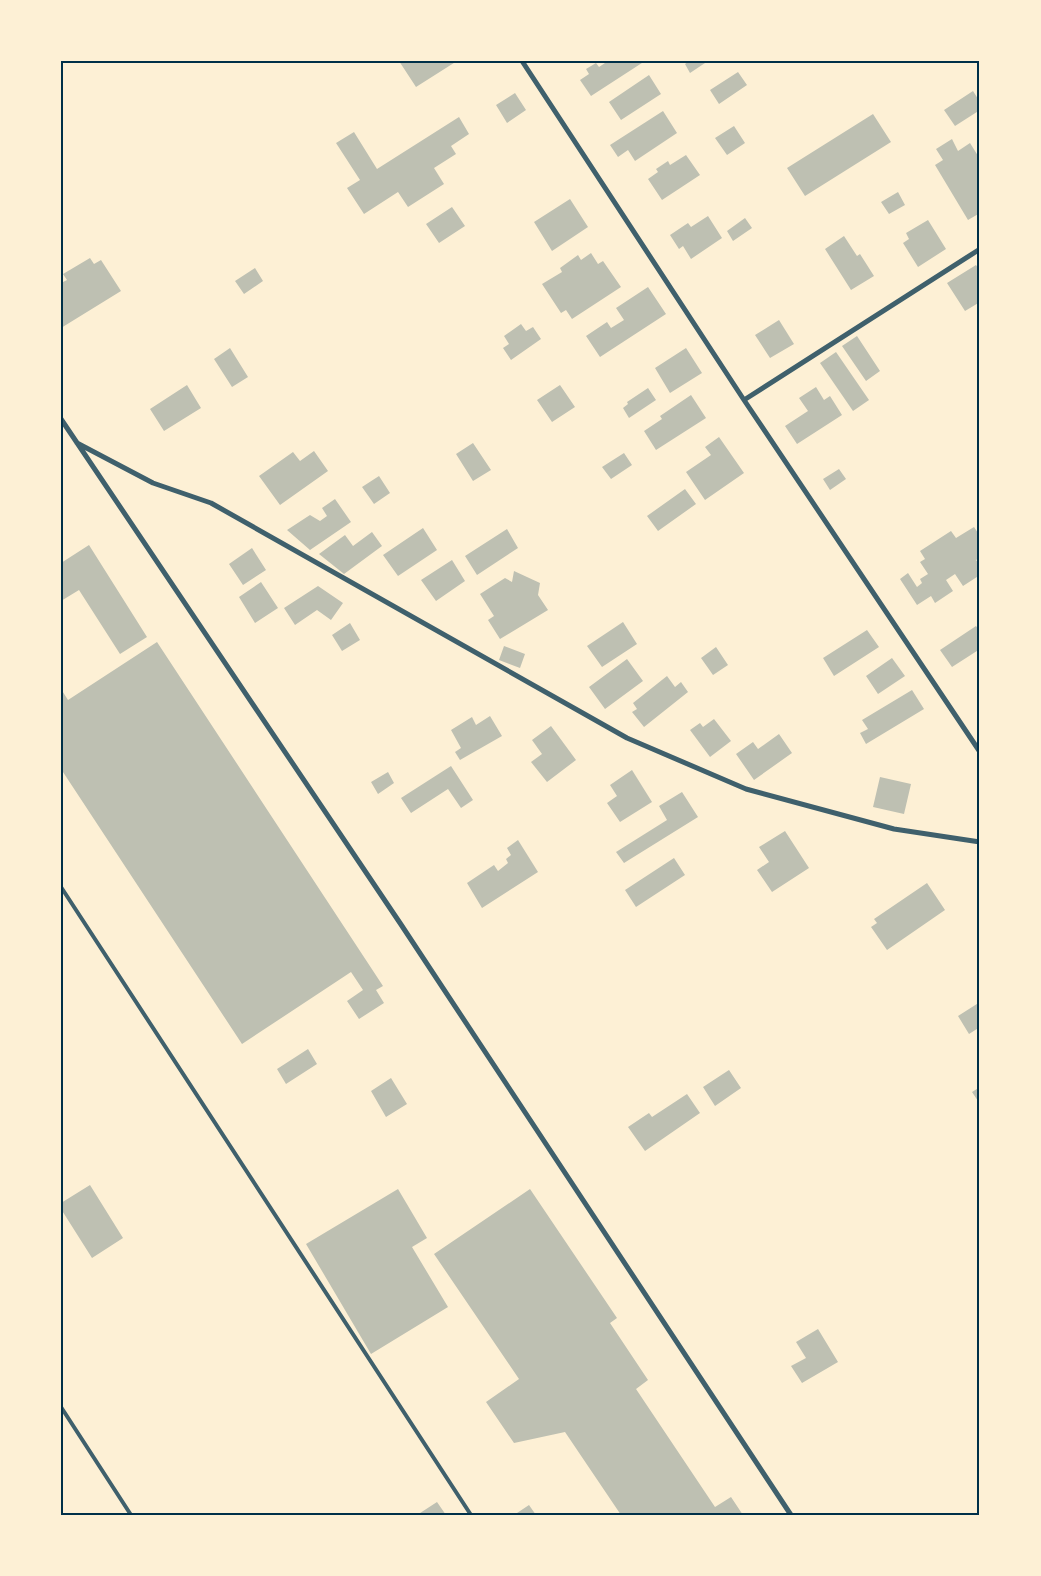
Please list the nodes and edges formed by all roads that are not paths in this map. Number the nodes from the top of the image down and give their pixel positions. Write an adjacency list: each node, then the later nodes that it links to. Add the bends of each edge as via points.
1 (522, 61): 3 (street)
2 (980, 249): 3 (street)
3 (744, 400): 6 (street)
4 (61, 419): 5 (street)
5 (77, 443): 7 (street, via 153,483 211,503 627,738 746,789 894,830); 12 (street)
6 (980, 752)
7 (980, 842)
8 (61, 887): 11 (lane)
9 (61, 1407): 10 (lane)
10 (131, 1515)
11 (471, 1515)
12 (791, 1515)

